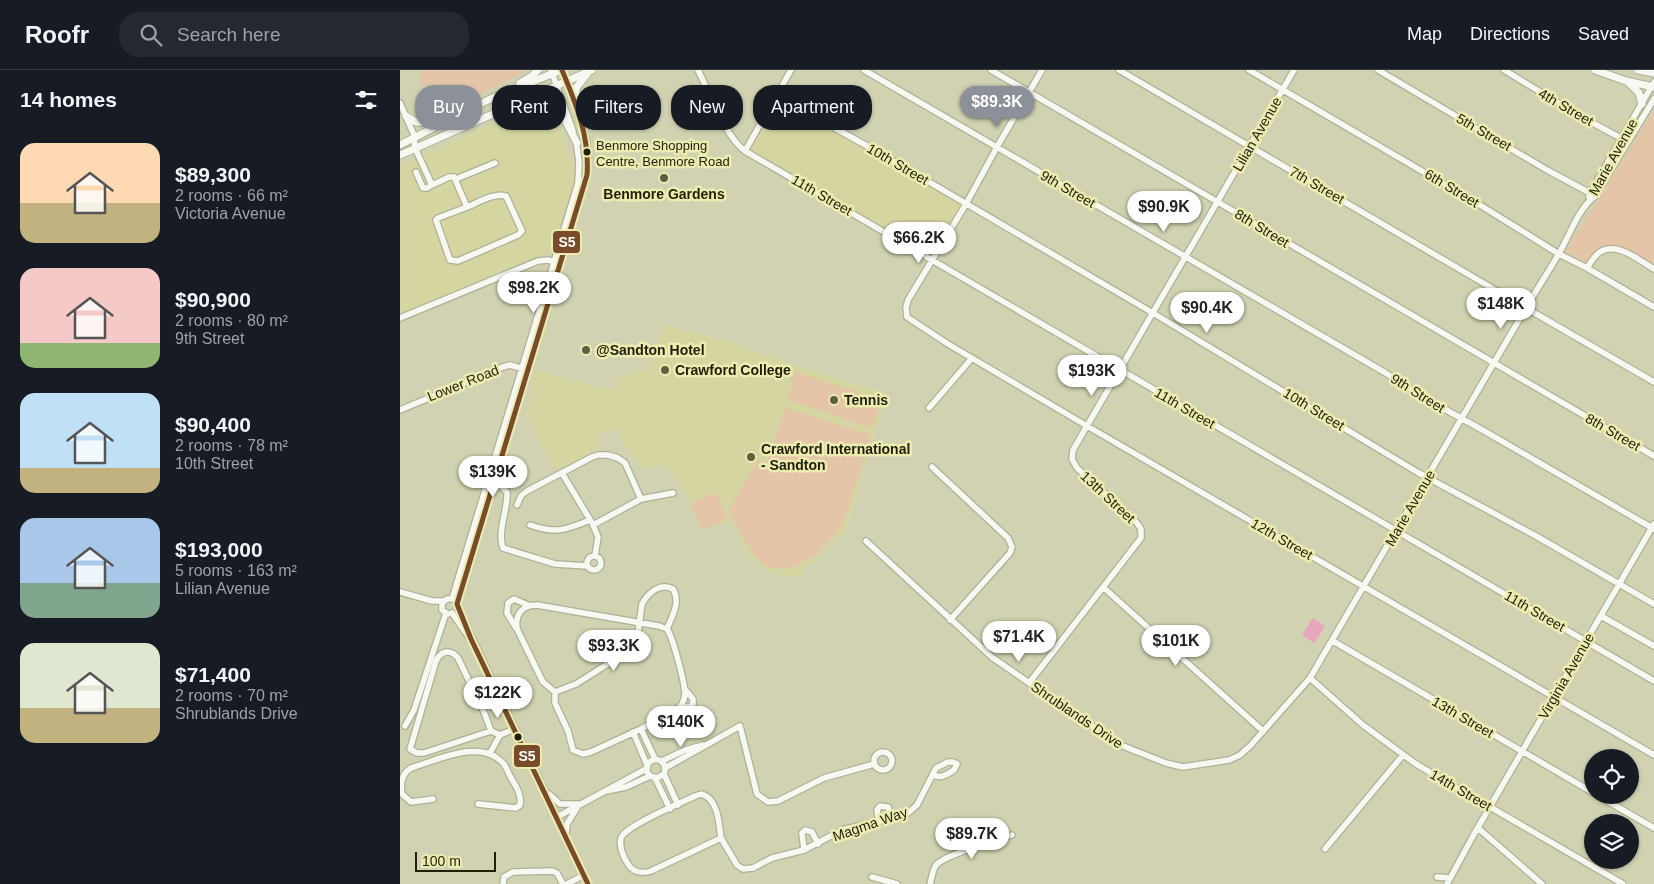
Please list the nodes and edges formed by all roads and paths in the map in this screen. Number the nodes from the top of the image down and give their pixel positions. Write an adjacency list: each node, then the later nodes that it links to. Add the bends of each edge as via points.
1 (538, 70): 27 (main road)
2 (562, 70): 16 (main road); 18 (street)
3 (591, 70): 18 (main road); 21 (main road)
4 (698, 70): 48 (street, 11th Street, via 730,134)
5 (791, 70): 22 (street)
6 (864, 70): 46 (street, 9th Street)
7 (991, 70): 25 (street, 8th Street)
8 (1042, 70): 25 (street)
9 (1119, 70): 45 (street, 7th Street)
10 (1249, 70): 24 (street, 6th Street)
11 (1294, 70): 24 (street, Lilian Avenue)
12 (1378, 70): 54 (street, 5th Street)
13 (1504, 70): 41 (street, 4th Street)
14 (1595, 70): 19 (main road)
15 (1638, 70): 17 (main road)
16 (552, 72): 20 (street); 27 (main road)
17 (1654, 73)
18 (566, 80): 20 (main road); 31 (street)
19 (1626, 81): 23 (main road); 30 (main road, via 1640,93)
20 (556, 85)
21 (578, 85)
22 (783, 85)
23 (1653, 85): 30 (street, Marie Avenue)
24 (1283, 90): 45 (street, Lilian Avenue); 59 (street, 6th Street, via 1480,204)
25 (1030, 92): 46 (street); 55 (street, 8th Street)
26 (1654, 98): 42 (street, Marie Avenue)
27 (488, 100): 29 (main road)
28 (400, 103): 34 (street)
29 (482, 103)
30 (1642, 104): 41 (street, Marie Avenue)
31 (576, 105)
32 (492, 113): 47 (main road)
33 (566, 113): 43 (street)
34 (405, 117): 40 (street)
35 (566, 122): 43 (main road)
36 (428, 130): 40 (main road)
37 (583, 130): 62 (street, via 588,165 582,195)
38 (758, 130): 48 (street)
39 (838, 130): 57 (street, 10th Street)
40 (414, 138): 44 (main road); 47 (street)
41 (1622, 139): 42 (street, 4th Street); 54 (street, Marie Avenue)
42 (1628, 142): 56 (street, Marie Avenue)
43 (577, 143): 62 (street, via 578,179)
44 (400, 145)
45 (1249, 145): 55 (street, Lilian Avenue); 65 (street, 7th Street)
46 (997, 147): 57 (street); 60 (street, 9th Street)
47 (415, 148): 49 (main road); 53 (street)
48 (746, 151): 61 (street, 11th Street)
49 (400, 155)
50 (495, 163): 52 (street)
51 (416, 172): 53 (street, via 423,188)
52 (456, 179): 53 (street, via 448,177); 58 (street)
53 (432, 185)
54 (1590, 193): 56 (street, Marie Avenue)
55 (1218, 202): 60 (street, Lilian Avenue); 71 (street, 8th Street)
56 (1588, 202): 59 (street, Marie Avenue)
57 (966, 204): 61 (street); 68 (street, 10th Street)
58 (466, 207): 58 (street, via 436,220 450,260 458,262 522,231 504,195)
59 (1559, 254): 63 (street, 6th Street); 67 (street, Marie Avenue)
60 (1185, 257): 68 (street, Lilian Avenue); 77 (street, 9th Street)
61 (933, 260): 70 (street, 12th Street, via 907,303 906,315); 73 (street, 11th Street)
62 (557, 262): 69 (street, via 538,260); 72 (street)
63 (1587, 268): 64 (street, via 1600,252 1614,249); 66 (street, 6th Street)
64 (1654, 270)
65 (1514, 301)
66 (1654, 307)
67 (1526, 308): 71 (street, Marie Avenue); 74 (street)
68 (1153, 313): 73 (street, Lilian Avenue); 83 (street, 10th Street)
69 (400, 318)
70 (972, 358): 75 (street); 78 (street, 12th Street)
71 (1494, 363): 77 (street, Marie Avenue); 79 (street, 8th Street)
72 (525, 369): 76 (street, Lower Road, via 504,367); 84 (street)
73 (1120, 370): 78 (street, Lilian Avenue); 91 (street, 11th Street)
74 (1654, 382)
75 (929, 408)
76 (400, 410)
77 (1462, 419): 83 (street, Marie Avenue); 90 (street, 9th Street)
78 (1086, 426): 80 (street, Lilian Avenue, via 1073,450); 97 (street, 12th Street)
79 (1654, 456)
80 (1072, 459): 96 (street, 13th Street, via 1077,468 1141,529 1138,544)
81 (932, 467): 105 (street, via 1008,538 1012,547)
82 (562, 473): 86 (street, via 598,455 618,458 625,463); 87 (street, via 527,491); 88 (street)
83 (1428, 477): 91 (street, Marie Avenue); 95 (street, 10th Street)
84 (491, 480): 94 (street, via 507,492 507,519 501,546 555,564); 99 (street); 101 (street)
85 (673, 493): 86 (street)
86 (641, 499): 88 (street)
87 (518, 505)
88 (591, 522): 89 (street, via 557,531); 93 (street, via 598,537)
89 (530, 525)
90 (1653, 527): 95 (street, Virginia Avenue)
91 (1396, 531): 97 (street, Marie Avenue); 111 (street, 11th Street)
92 (866, 541): 105 (street, Shrublands Drive)
93 (595, 556): 94 (street, via 588,559); 94 (street, via 600,560 598,569 592,570)
94 (587, 566)
95 (1619, 584): 100 (street, 10th Street); 104 (street, Virginia Avenue)
96 (1103, 587): 115 (street); 123 (street)
97 (1364, 587): 110 (street, Marie Avenue); 118 (street, 12th Street)
98 (400, 592): 103 (street, via 432,601)
99 (452, 598): 101 (street); 103 (street, via 447,598)
100 (1654, 604)
101 (457, 605): 103 (street, via 456,610); 109 (street)
102 (530, 606): 106 (street); 107 (street, via 519,613); 107 (street, via 514,599 508,603 507,613)
103 (446, 609): 109 (street); 120 (street, via 414,710)
104 (1601, 616): 111 (street, Virginia Avenue); 112 (street)
105 (950, 620): 115 (street, Shrublands Drive, via 985,652)
106 (640, 623): 108 (street); 108 (street, via 645,599 653,590 669,587 675,592 677,602); 117 (street, via 628,653 576,684)
107 (517, 629): 117 (street, via 543,682)
108 (666, 629): 116 (street)
109 (471, 639): 121 (street)
110 (1333, 641): 113 (street, Marie Avenue); 128 (street, 13th Street)
111 (1586, 641): 114 (street, 11th Street); 118 (street, Virginia Avenue)
112 (1654, 646)
113 (1310, 678): 123 (street, Marie Avenue); 130 (street, 14th Street, via 1362,725)
114 (1654, 681)
115 (1028, 683): 135 (street, Shrublands Drive, via 1118,744 1166,763)
116 (684, 688): 119 (street); 119 (street, via 693,704)
117 (555, 692): 125 (street, via 555,703 571,746 578,753 588,753)
118 (1553, 696): 128 (street, Virginia Avenue); 131 (street, 12th Street)
119 (680, 707): 122 (street)
120 (405, 726)
121 (514, 729): 126 (street); 140 (street)
122 (641, 729): 125 (street); 132 (street)
123 (1263, 731): 135 (street, Marie Avenue, via 1235,757)
124 (491, 732): 124 (street, via 458,658 452,653 441,653 436,660 410,749 424,752); 126 (street)
125 (633, 732): 134 (street)
126 (500, 735): 129 (street)
127 (707, 744): 132 (street); 133 (street, via 740,726 758,794 768,802 778,801 824,778); 136 (street)
128 (1522, 751): 139 (street, 13th Street); 148 (street, Virginia Avenue)
129 (490, 753): 142 (street, via 461,753 405,772 400,785 402,794 411,802); 144 (street, via 504,764 519,792 520,805 509,808)
130 (1403, 755): 148 (street, 14th Street); 159 (street)
131 (1654, 755)
132 (658, 760): 134 (street, via 650,761); 136 (street)
133 (874, 764)
134 (647, 767): 138 (street); 141 (street)
135 (1188, 767)
136 (664, 771): 138 (street, via 660,777); 146 (street)
137 (933, 776): 151 (street, Magma Way, via 914,808)
138 (653, 777): 141 (street); 149 (street)
139 (1584, 787)
140 (544, 789): 143 (street, via 560,804); 150 (street)
141 (606, 791): 143 (street)
142 (433, 799)
143 (585, 802): 147 (street)
144 (478, 804)
145 (1613, 804): 154 (street)
146 (678, 805): 149 (street); 156 (street, via 701,794 708,797 717,814)
147 (578, 806): 150 (street); 157 (street, via 567,824)
148 (1490, 807): 153 (street, Virginia Avenue); 172 (street, 14th Street)
149 (670, 809): 156 (street, via 639,823 621,838 625,859 634,870 652,871)
150 (557, 817): 157 (street)
151 (892, 818): 152 (street, Magma Way); 152 (street, via 888,807 880,806 877,810)
152 (880, 821): 158 (street, Magma Way, via 842,830)
153 (1478, 828): 164 (street, Virginia Avenue); 171 (street)
154 (1654, 828)
155 (1012, 835): 170 (street, via 938,863)
156 (721, 838): 160 (street, Magma Way, via 734,862 744,869)
157 (567, 842): 161 (street)
158 (818, 844): 160 (street, Magma Way); 160 (street, via 812,832 805,830 801,836)
159 (1325, 849)
160 (804, 850)
161 (584, 874): 167 (street); 168 (street)
162 (872, 877): 169 (street)
163 (1437, 877): 164 (street)
164 (1449, 881)
165 (503, 884): 166 (street, via 504,876 512,872 552,871 557,873)
166 (563, 884)
167 (567, 884)
168 (588, 884)
169 (897, 884)
170 (930, 884)
171 (1542, 884)
172 (1623, 884)

